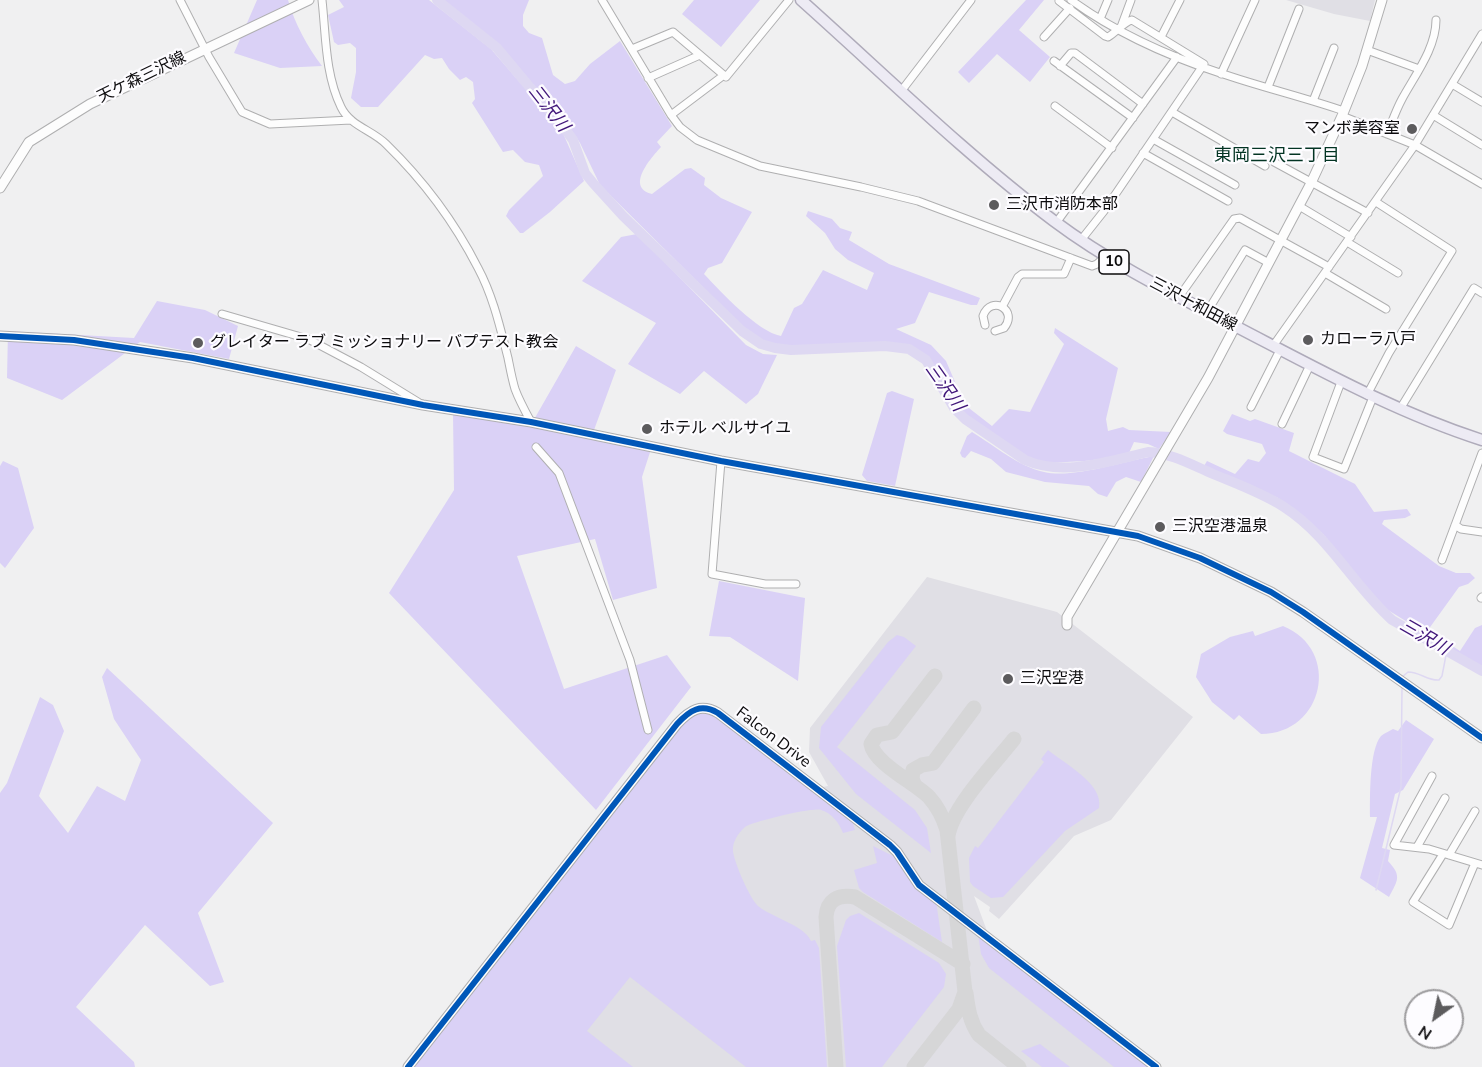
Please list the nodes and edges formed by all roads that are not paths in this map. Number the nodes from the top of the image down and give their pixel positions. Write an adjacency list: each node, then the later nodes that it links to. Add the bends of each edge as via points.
1 (180, 0): 22 (street)
2 (309, 0): 22 (street, 天ケ森三沢線)
3 (322, 0): 45 (street, via 333,84 341,107)
4 (602, 0): 24 (street)
5 (789, 0): 31 (street)
6 (801, 0): 35 (main road, 三沢十和田線 / 10)
7 (971, 0): 35 (street)
8 (1108, 0): 16 (street)
9 (1131, 0): 18 (street)
10 (1180, 0): 21 (street)
11 (1255, 0): 30 (street)
12 (1382, 0): 25 (street)
13 (1059, 1): 14 (street)
14 (1071, 4): 16 (street); 18 (street, via 1105,36); 20 (street)
15 (1299, 9): 34 (street)
16 (1100, 19): 18 (street)
17 (1436, 20): 29 (street)
18 (1120, 28): 21 (street, via 1132,20); 27 (street)
19 (1482, 34): 33 (street)
20 (1044, 37)
21 (1161, 37): 28 (street, via 1204,64)
22 (205, 48): 45 (street, via 242,112 250,117 282,125); 57 (street, 天ケ森三沢線, via 90,104 29,142)
23 (1334, 48): 36 (street)
24 (632, 49): 26 (street, via 673,32); 32 (street)
25 (1367, 50): 29 (street); 41 (street)
26 (700, 55): 31 (street); 32 (street)
27 (1178, 57): 28 (street); 38 (street)
28 (1202, 67): 30 (street); 40 (street)
29 (1419, 69): 46 (street)
30 (1221, 74): 34 (street)
31 (724, 75): 43 (street)
32 (648, 78): 43 (street)
33 (1452, 84): 37 (street); 42 (street)
34 (1268, 87): 36 (street)
35 (902, 90): 62 (main road, 三沢十和田線 / 10)
36 (1313, 101): 41 (street)
37 (1482, 102)
38 (1143, 104): 44 (street); 44 (street, via 1075,52 1057,64)
39 (1055, 106): 50 (street)
40 (1172, 112): 47 (street); 53 (street)
41 (1343, 114): 46 (street); 54 (street)
42 (1433, 115): 48 (street); 49 (street)
43 (671, 116): 67 (street, via 697,140 752,163 918,201)
44 (1133, 118): 50 (street)
45 (351, 120): 88 (street, via 384,141 408,166 461,238 489,291 515,388)
46 (1387, 134): 48 (street)
47 (1153, 139): 51 (street); 56 (street)
48 (1415, 145): 55 (street); 59 (street)
49 (1482, 145)
50 (1112, 148): 62 (street)
51 (1143, 153): 58 (street); 63 (street)
52 (1274, 162): 54 (street)
53 (1265, 166)
54 (1311, 183): 60 (street); 61 (street)
55 (1482, 184)
56 (1235, 185)
57 (0, 188)
58 (1228, 201)
59 (1376, 202): 61 (street); 84 (street, via 1452,251 1389,353)
60 (1299, 206): 64 (street); 65 (street)
61 (1368, 213): 65 (street)
62 (1056, 223): 63 (main road, 三沢十和田線 / 10)
63 (1081, 240): 66 (main road, 三沢十和田線 / 10)
64 (1281, 240): 68 (street); 69 (street); 72 (street, via 1240,218 1234,219)
65 (1349, 240): 69 (street); 70 (street)
66 (1105, 257): 67 (street, via 1092,266); 72 (main road, 三沢十和田線 / 10)
67 (1071, 258): 73 (street, via 1064,274 1022,274)
68 (1269, 263): 75 (street, via 1245,250); 78 (street)
69 (1327, 270): 74 (street); 81 (street)
70 (1398, 273)
71 (1482, 293): 87 (street, via 1474,288)
72 (1179, 297): 75 (main road, 三沢十和田線 / 10)
73 (1002, 307): 77 (street, via 988,308 983,316); 79 (street, via 1009,320 1004,328)
74 (1386, 309)
75 (1207, 312): 78 (main road, 三沢十和田線 / 10)
76 (222, 314): 85 (street, via 308,339)
77 (985, 326)
78 (1235, 326): 81 (main road, 三沢十和田線 / 10); 96 (street)
79 (995, 331)
80 (0, 336): 85 (street, via 74,340 193,358)
81 (1276, 348): 82 (main road, 三沢十和田線 / 10); 86 (street)
82 (1310, 366): 83 (main road, 三沢十和田線 / 10); 89 (street)
83 (1341, 382): 84 (main road, 三沢十和田線 / 10); 84 (street, via 1313,457 1344,469)
84 (1370, 396): 87 (main road, 三沢十和田線 / 10)
85 (423, 405): 88 (street)
86 (1251, 407)
87 (1400, 409): 90 (main road, 三沢十和田線 / 10)
88 (531, 422): 93 (street)
89 (1282, 424)
90 (1482, 440)
91 (536, 447): 100 (street, via 559,473 630,660)
92 (1482, 453): 94 (street)
93 (721, 461): 96 (street); 98 (street, via 712,574 765,584)
94 (1455, 525): 95 (street); 97 (street)
95 (1482, 532)
96 (1117, 533): 99 (street, via 1067,617); 101 (street, via 1169,546 1271,592)
97 (1442, 560)
98 (796, 584)
99 (1067, 625)
100 (648, 730)
101 (1482, 738)
102 (1432, 776): 105 (street, via 1394,845)
103 (1445, 798): 105 (street)
104 (1475, 811): 106 (street)
105 (1417, 847): 106 (street)
106 (1446, 854): 108 (street); 108 (street, via 1413,902 1449,925)
107 (1482, 856): 108 (street)
108 (1478, 864)
109 (408, 1067): 110 (street, Falcon Drive, via 677,724 690,711 704,708 718,713 890,845 919,885)
110 (1156, 1067)

